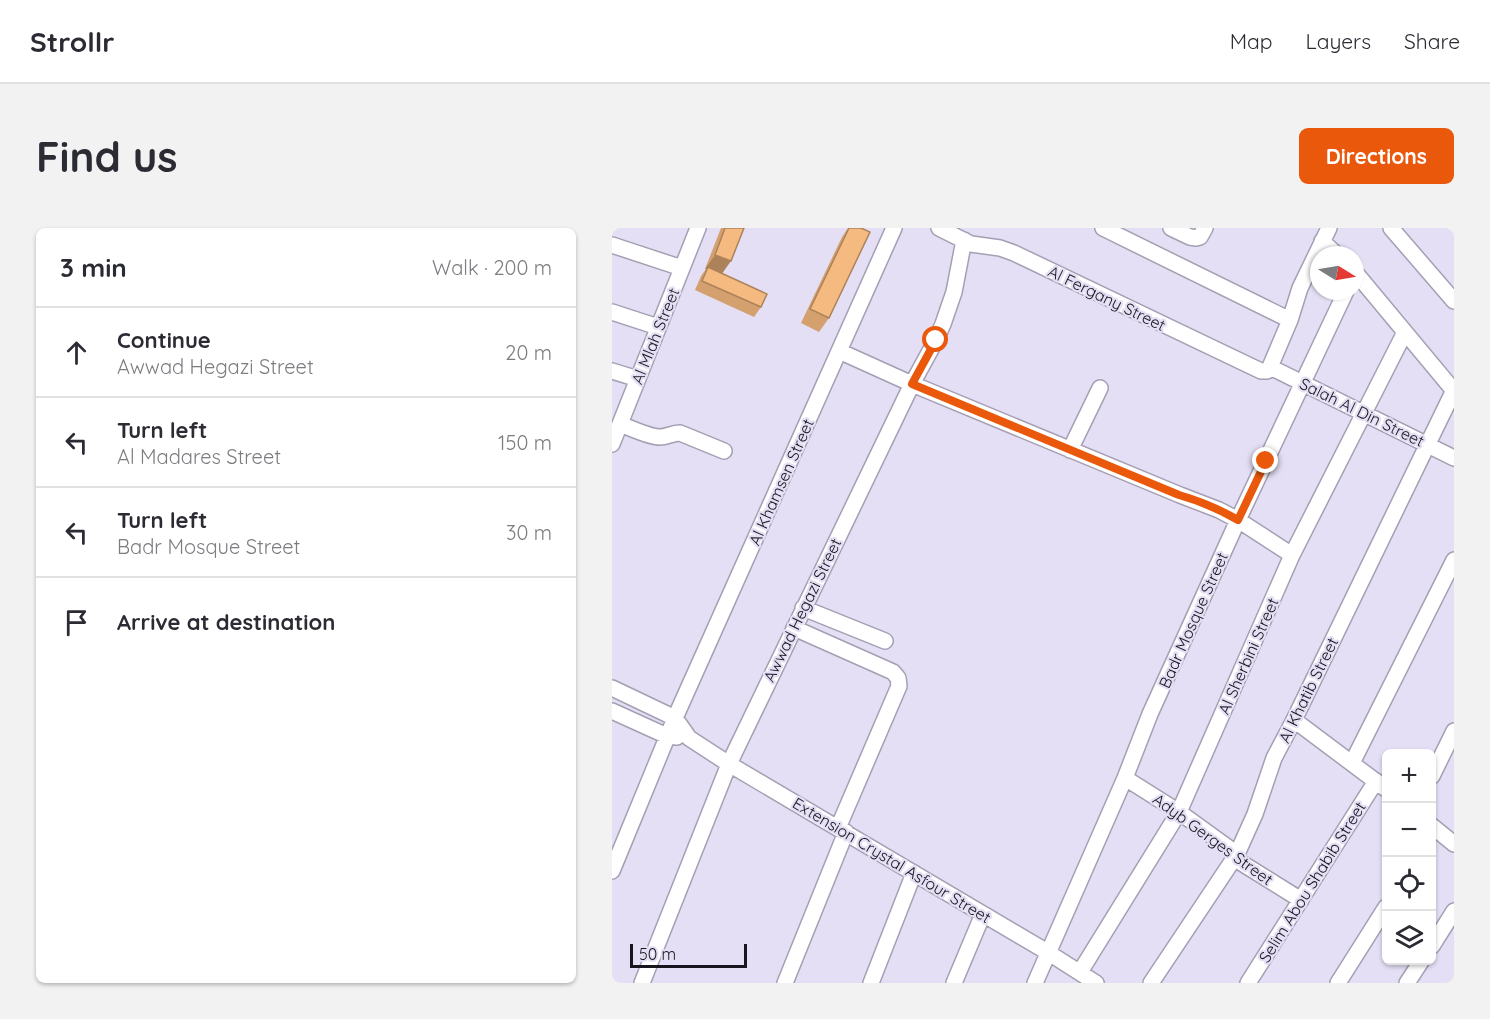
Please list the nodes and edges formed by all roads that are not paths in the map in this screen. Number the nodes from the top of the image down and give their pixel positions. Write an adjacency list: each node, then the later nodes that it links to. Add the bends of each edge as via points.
1 (698, 228): 11 (street, Al Mlah Street)
2 (894, 228): 19 (street, Al Khamsen Street)
3 (939, 228): 9 (street, Al Fergany Street)
4 (1103, 228): 16 (street)
5 (1171, 228): 6 (street, via 1193,238 1200,237)
6 (1205, 228)
7 (1391, 228): 14 (street)
8 (1326, 234): 16 (street, via 1300,288)
9 (964, 240): 20 (street, Al Fergany Street, via 1014,253 1261,372); 24 (street, Awwad Hegazi Street, via 943,324)
10 (612, 245): 11 (street)
11 (682, 268): 17 (street, Al Mlah Street)
12 (1364, 283): 18 (street)
13 (1342, 300): 23 (street, Badr Mosque Street)
14 (1454, 301)
15 (612, 312): 17 (street)
16 (1290, 320): 20 (street)
17 (658, 327): 22 (street, Al Mlah Street)
18 (1405, 332): 26 (street); 27 (street, Al Sherbini Street)
19 (839, 351): 24 (street); 41 (street, Al Khamsen Street)
20 (1270, 367): 23 (street, Salah Al Din Street)
21 (612, 370): 22 (street)
22 (638, 379): 28 (street, Al Mlah Street)
23 (1303, 383): 27 (street, Salah Al Din Street); 33 (street, Badr Mosque Street)
24 (912, 384): 30 (street); 36 (street, Awwad Hegazi Street)
25 (1100, 388): 30 (street)
26 (1454, 391): 29 (street, Al Khatib Street)
27 (1364, 413): 29 (street, Salah Al Din Street); 34 (street, Al Sherbini Street)
28 (615, 436): 31 (street, via 680,433)
29 (1427, 445): 32 (street, Salah Al Din Street); 42 (street, Al Khatib Street)
30 (1070, 450): 33 (street)
31 (724, 451)
32 (1454, 458)
33 (1238, 520): 34 (street); 49 (street, Badr Mosque Street)
34 (1292, 555): 51 (street, Al Sherbini Street)
35 (1454, 560): 46 (street)
36 (803, 608): 37 (street, Awwad Hegazi Street); 38 (street)
37 (794, 628): 47 (street, Awwad Hegazi Street); 52 (street, via 893,672 899,682)
38 (885, 641)
39 (612, 688): 41 (street)
40 (612, 711): 44 (street, Extension Crystal Asfour Street)
41 (675, 718): 44 (street, Al Khamsen Street); 45 (street, Extension Crystal Asfour Street)
42 (1294, 720): 46 (street); 55 (street, Al Khatib Street, via 1274,758)
43 (1454, 731): 48 (street)
44 (667, 736): 45 (street, Extension Crystal Asfour Street); 56 (street, Al Khamsen Street)
45 (689, 738): 47 (street, Extension Crystal Asfour Street)
46 (1352, 763): 50 (street)
47 (729, 764): 52 (street, Extension Crystal Asfour Street); 66 (street, Awwad Hegazi Street)
48 (1436, 766)
49 (1125, 778): 51 (street, Adyb Gerges Street); 63 (street, Badr Mosque Street)
50 (1381, 785): 58 (street, Selim Abou Shabib Street)
51 (1179, 812): 55 (street, Adyb Gerges Street); 65 (street, Al Sherbini Street)
52 (842, 830): 57 (street, Extension Crystal Asfour Street); 67 (street)
53 (1436, 833): 54 (street)
54 (1454, 844)
55 (1237, 854): 58 (street, Adyb Gerges Street, via 1237,860); 72 (street, Al Khatib Street)
56 (612, 871)
57 (915, 873): 61 (street, Extension Crystal Asfour Street); 68 (street)
58 (1301, 900): 73 (street, Selim Abou Shabib Street)
59 (1383, 911): 74 (street)
60 (1454, 911): 62 (street)
61 (983, 914): 63 (street, Extension Crystal Asfour Street); 69 (street)
62 (1436, 938)
63 (1049, 953): 65 (street, Extension Crystal Asfour Street); 70 (street, Badr Mosque Street)
64 (1419, 965): 75 (street)
65 (1080, 972): 71 (street, Extension Crystal Asfour Street)
66 (642, 983)
67 (785, 983)
68 (871, 983)
69 (954, 983)
70 (1035, 983)
71 (1096, 983)
72 (1151, 983)
73 (1248, 983)
74 (1338, 983)
75 (1407, 983)

